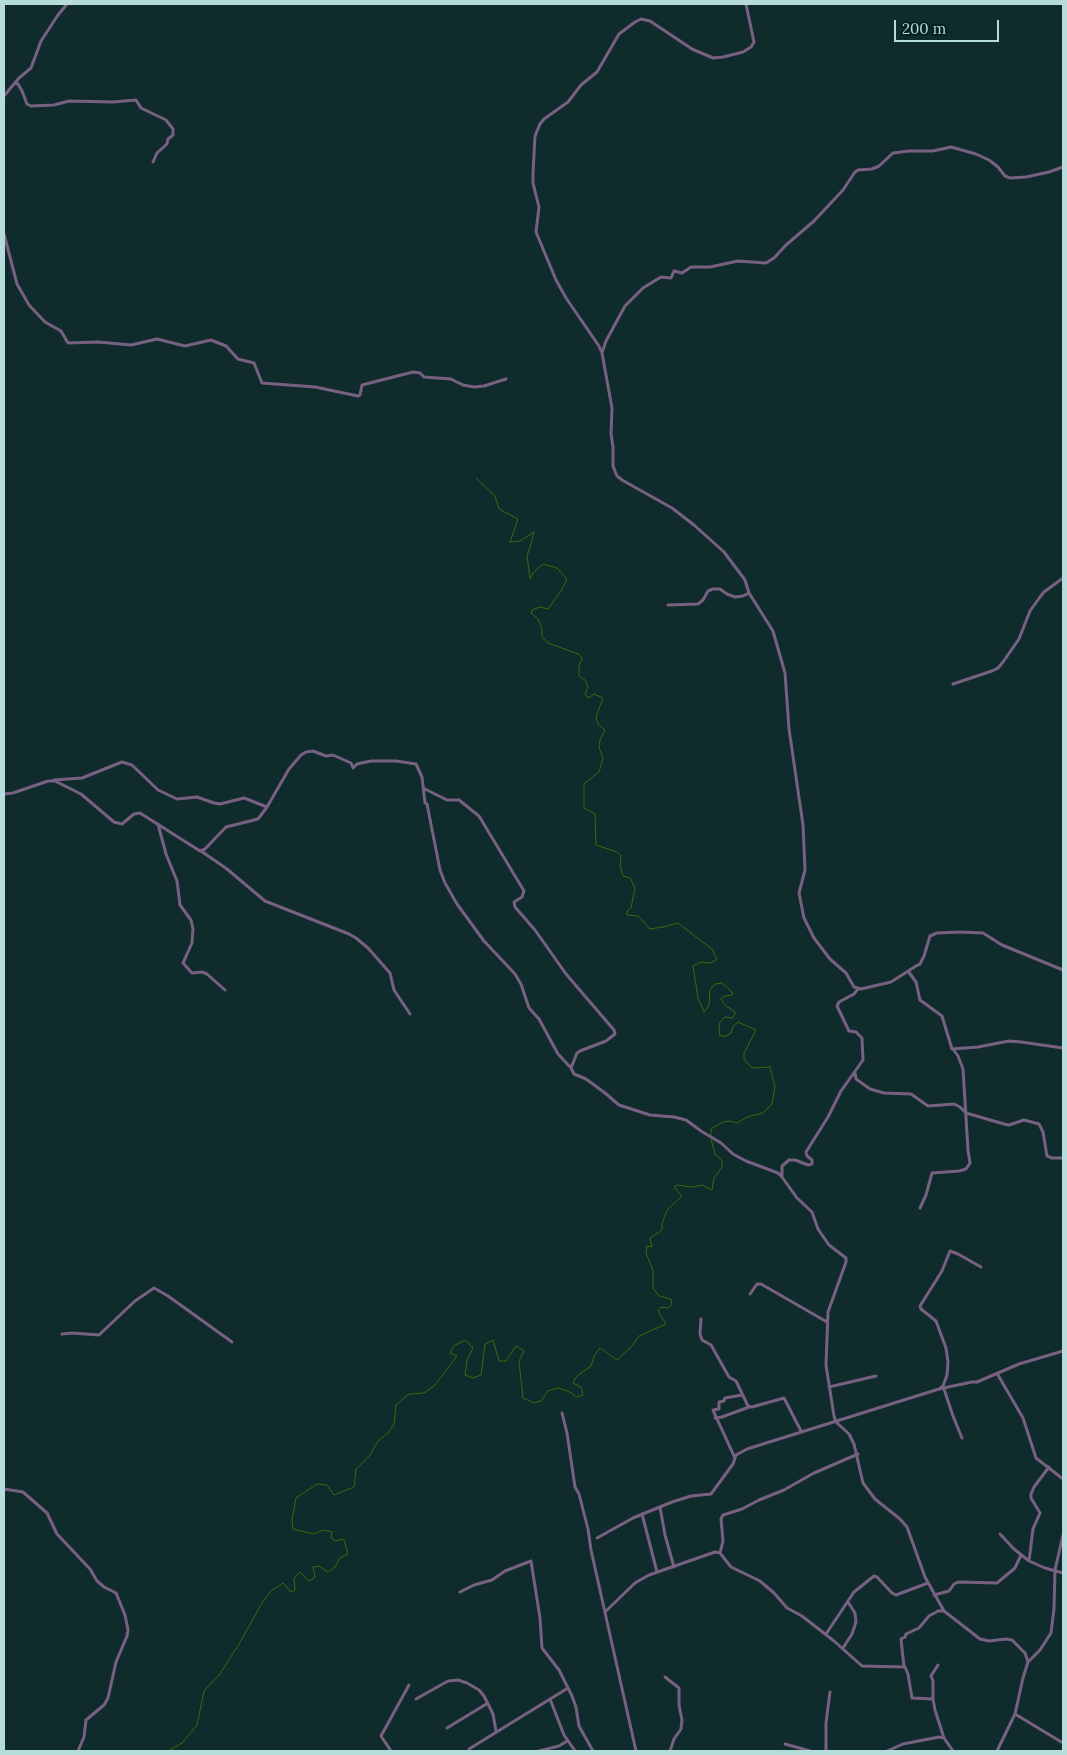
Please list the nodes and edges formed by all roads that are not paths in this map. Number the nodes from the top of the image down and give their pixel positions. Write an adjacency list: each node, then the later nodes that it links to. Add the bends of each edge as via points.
1 (67, 4): 3 (street, via 41,41 31,68)
2 (746, 4): 8 (street, via 754,42 751,48 722,57 713,58 692,49 650,21 635,22 619,34 595,75 581,85 568,102 544,119 537,130 533,172 538,207 536,232 556,280)
3 (15, 83): 4 (street); 5 (street, via 31,106 68,101 136,100 141,108 166,120 172,129 173,135)
4 (4, 96)
5 (153, 162)
6 (1063, 167): 8 (street, via 1010,178 989,160 951,147 893,153 872,170 854,172 843,190 814,221 766,263 738,261 690,267 682,273 674,272 671,278 661,277 643,288 625,306)
7 (4, 234): 9 (street, via 16,284 29,305 45,322 61,331 68,343 131,344 157,339 185,346 211,340 226,346 238,359 254,363 262,382 316,387 358,396 362,386 413,372 474,387)
8 (602, 353): 11 (street, via 612,408 613,466 617,476 672,508 694,525 724,552 745,580)
9 (506, 379)
10 (1063, 578): 13 (street, via 1040,597 998,668)
11 (749, 593): 12 (street, via 735,597 713,589 698,604); 22 (street, via 773,631 785,672 789,729 803,825 805,870 799,892 804,918 808,930)
12 (668, 606)
13 (953, 684)
14 (53, 780): 16 (street); 17 (street, via 82,778 122,762 132,765 158,790 177,799 197,797 220,804 244,798); 18 (street, via 80,794 116,823 122,824 138,812)
15 (423, 787): 17 (street, via 415,764 371,761 353,768 351,763 336,757 310,751 301,755 289,770); 27 (street, via 440,870 448,889 484,941 515,974 529,1008 539,1019 558,1054); 27 (street, via 446,800 459,800 479,816 524,891 522,897 514,902 515,907 614,1030 615,1034 606,1041 577,1053)
16 (4, 794)
17 (267, 807): 19 (street, via 256,820 224,828 207,847)
18 (158, 823): 19 (street); 23 (street, via 177,880 180,905 191,920 193,929 192,943 183,963 192,973 207,974)
19 (200, 850): 24 (street, via 227,868 265,901 356,938 390,973 394,990)
20 (1063, 970): 21 (street, via 1002,945 988,934 960,932 930,936 920,964)
21 (908, 971): 22 (street, via 891,982); 26 (street, via 916,982 920,1000 942,1016)
22 (858, 989): 28 (street, via 837,1006 849,1031 856,1032 862,1040 862,1060)
23 (225, 990)
24 (410, 1014)
25 (1063, 1048): 26 (street, via 1009,1041)
26 (953, 1050): 31 (street, via 963,1070)
27 (571, 1068): 33 (street, via 574,1074 586,1079 619,1105 650,1115 686,1120 732,1154)
28 (855, 1071): 29 (street); 30 (street)
29 (856, 1079): 30 (street); 31 (street, via 870,1089 911,1094 928,1106 954,1104)
30 (848, 1080): 33 (street, via 806,1152 812,1164 789,1160 782,1166)
31 (966, 1113): 32 (street, via 1009,1125 1024,1120 1038,1124 1043,1132 1047,1156); 34 (street, via 970,1163 959,1171 932,1173)
32 (1063, 1158)
33 (782, 1177): 38 (street, via 812,1212 829,1245 847,1259)
34 (920, 1208)
35 (981, 1267): 45 (street, via 950,1251 942,1271 920,1306 936,1321 946,1348 948,1367)
36 (750, 1294): 38 (street, via 757,1284 761,1284)
37 (701, 1319): 46 (street, via 702,1340 713,1348)
38 (827, 1322): 44 (street)
39 (62, 1334): 40 (street, via 99,1335 134,1301 154,1288)
40 (232, 1342)
41 (1063, 1351): 42 (street)
42 (997, 1374): 45 (street, via 977,1382); 55 (street, via 1023,1418 1034,1455)
43 (876, 1376): 44 (street)
44 (829, 1387): 50 (street)
45 (942, 1388): 50 (street); 52 (street)
46 (742, 1395): 47 (street); 49 (street, via 720,1402 719,1408 713,1410)
47 (749, 1407): 49 (street); 51 (street, via 784,1398)
48 (562, 1413): 77 (street, via 575,1487 588,1529)
49 (715, 1418): 54 (street)
50 (836, 1422): 51 (street); 53 (street, via 849,1434)
51 (801, 1431): 54 (street, via 748,1449)
52 (962, 1438)
53 (858, 1454): 63 (street, via 742,1509 722,1515); 70 (street, via 863,1482 875,1499 907,1527)
54 (735, 1458): 58 (street, via 711,1494)
55 (1048, 1467): 56 (street); 65 (street, via 1031,1494 1040,1513 1033,1529)
56 (1063, 1479)
57 (4, 1489): 99 (street, via 23,1492 48,1513 57,1534 97,1581 116,1592 125,1615 127,1636 116,1662 108,1698 86,1720)
58 (660, 1507): 59 (street); 66 (street)
59 (642, 1514): 62 (street); 68 (street)
60 (1000, 1534): 64 (street)
61 (1063, 1535): 67 (street)
62 (597, 1538)
63 (720, 1553): 66 (street); 78 (street, via 731,1567 760,1581 787,1608)
64 (1021, 1556): 65 (street); 72 (street, via 1015,1568 997,1583 958,1582 949,1591)
65 (1029, 1561): 67 (street)
66 (674, 1567): 68 (street)
67 (1055, 1570): 69 (street); 80 (street, via 1051,1633)
68 (657, 1572): 77 (street, via 636,1583)
69 (1063, 1573)
70 (928, 1583): 72 (street); 73 (street, via 896,1595 874,1576 854,1592)
71 (460, 1592): 85 (street, via 530,1561 542,1648)
72 (934, 1595): 74 (street)
73 (848, 1602): 78 (street); 79 (street, via 856,1622)
74 (940, 1607): 75 (street); 76 (street)
75 (938, 1611): 76 (street); 82 (street, via 901,1640)
76 (944, 1611): 80 (street, via 980,1639 1012,1640 1025,1653)
77 (605, 1612): 104 (street)
78 (826, 1634): 79 (street)
79 (843, 1648): 82 (street, via 864,1667)
80 (1028, 1662): 91 (street)
81 (938, 1665): 89 (street, via 931,1674)
82 (904, 1667): 89 (street, via 912,1698)
83 (665, 1676): 105 (street, via 679,1688 682,1720)
84 (409, 1685): 100 (street, via 381,1736)
85 (568, 1688): 88 (street); 103 (street, via 579,1726)
86 (830, 1692): 107 (street)
87 (416, 1699): 90 (street, via 448,1680 458,1680 480,1690)
88 (550, 1699): 93 (street); 95 (street)
89 (933, 1699): 94 (street)
90 (488, 1703): 92 (street); 93 (street)
91 (1015, 1714): 96 (street); 110 (street)
92 (447, 1728)
93 (496, 1731): 98 (street)
94 (944, 1738): 108 (street, via 903,1744); 109 (street)
95 (567, 1741): 101 (street); 102 (street)
96 (1063, 1742)
97 (784, 1744): 106 (street)
98 (469, 1749)
99 (78, 1751)
100 (391, 1751)
101 (539, 1751)
102 (575, 1751)
103 (593, 1751)
104 (636, 1751)
105 (670, 1751)
106 (810, 1751)
107 (826, 1751)
108 (887, 1751)
109 (953, 1751)
110 (997, 1751)

